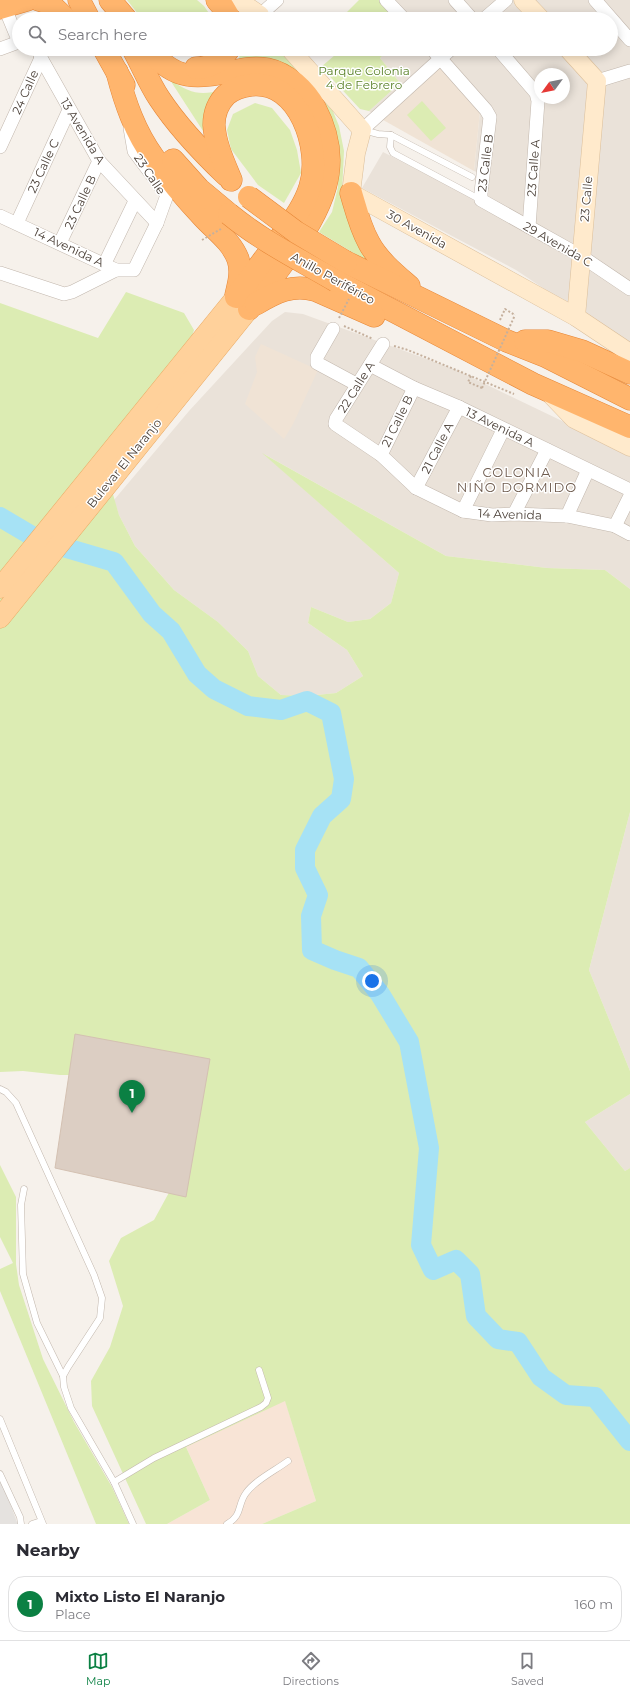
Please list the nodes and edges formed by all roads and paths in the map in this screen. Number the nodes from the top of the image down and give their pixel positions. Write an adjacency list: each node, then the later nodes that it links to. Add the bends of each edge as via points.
1 (27, 0): 15 (highway)
2 (39, 0): 16 (highway, via 49,3)
3 (79, 0): 17 (highway)
4 (107, 0): 18 (highway)
5 (110, 0): 19 (highway)
6 (217, 0): 20 (highway)
7 (238, 0): 21 (street)
8 (245, 0): 22 (street)
9 (277, 0): 23 (street)
10 (386, 0): 24 (street)
11 (455, 0): 25 (street)
12 (506, 0): 26 (street)
13 (523, 0): 27 (street)
14 (595, 0): 28 (street)
15 (2, 7): 30 (street)
16 (59, 12)
17 (85, 12)
18 (113, 12)
19 (120, 12)
20 (226, 12)
21 (255, 12)
22 (257, 12)
23 (266, 12)
24 (397, 12)
25 (466, 12)
26 (492, 12)
27 (534, 12)
28 (606, 12)
29 (618, 26): 31 (street)
30 (12, 28)
31 (630, 40)
32 (12, 45): 33 (street)
33 (0, 49)
34 (38, 56): 53 (street, 24 Calle)
35 (42, 56): 50 (street, 13 Avenida A)
36 (108, 56): 47 (highway, Anillo Periférico)
37 (147, 56): 56 (highway, Anillo Periférico, via 159,98 184,133)
38 (153, 56): 73 (highway, via 172,70 195,76 209,76 249,68 275,72 291,80 305,93 323,123 327,135 330,163 328,177 322,199 309,227)
39 (157, 56): 40 (highway, via 174,65 202,68 215,64)
40 (224, 56)
41 (296, 56): 51 (street)
42 (434, 56): 51 (street)
43 (438, 56): 59 (street, 23 Calle B, via 490,117)
44 (504, 56): 63 (street, 23 Calle A, via 536,93 538,101)
45 (574, 56): 48 (street)
46 (630, 71): 48 (street)
47 (117, 72): 49 (highway); 68 (highway, Anillo Periférico, bridge, via 134,104 176,165 199,189 229,214 282,250)
48 (597, 81): 65 (street, 23 Calle)
49 (124, 101): 62 (street, 23 Calle, via 134,151 167,195); 73 (highway, via 132,122 154,158 180,191 230,244 240,266)
50 (69, 110): 54 (street, 13 Avenida A); 61 (street, 23 Calle C)
51 (362, 130): 52 (lane); 57 (street)
52 (391, 135): 55 (lane); 59 (lane, via 390,147 393,153)
53 (0, 147)
54 (99, 161): 58 (street, 13 Avenida A); 64 (street, 23 Calle B)
55 (472, 177)
56 (231, 180): 68 (highway, Anillo Periférico, bridge); 73 (highway, via 215,130 219,105 234,89 264,84 280,92 295,106 310,138 314,162 311,185 299,212)
57 (351, 193): 72 (highway, via 369,244 392,271); 75 (street, 30 Avenida)
58 (135, 200): 62 (street, 13 Avenida A); 67 (street)
59 (482, 201): 63 (street, 29 Avenida C)
60 (0, 216): 61 (street, 14 Avenida A)
61 (17, 223): 64 (street, 14 Avenida A)
62 (156, 223): 66 (street, 23 Calle)
63 (529, 227): 65 (street, 29 Avenida C)
64 (60, 243): 67 (street, 14 Avenida A)
65 (581, 256): 70 (street, 29 Avenida C); 75 (street, 23 Calle)
66 (136, 266): 67 (street, 14 Avenida A, via 131,271)
67 (111, 267): 69 (street, via 72,292 64,294)
68 (341, 272): 72 (highway, Anillo Periférico); 80 (highway, Anillo Periférico)
69 (0, 273)
70 (630, 286)
71 (349, 299): 76 (path, bridge)
72 (429, 302): 77 (highway, Anillo Periférico)
73 (237, 309): 80 (highway, via 276,292 307,288 444,347); 105 (main road, Bulevar El Naranjo); 106 (main road, Bulevar El Naranjo)
74 (505, 309): 83 (path, bridge, via 515,315 482,388 468,382)
75 (576, 317): 79 (street, 30 Avenida)
76 (337, 324): 78 (path); 84 (street, via 316,361)
77 (507, 341): 82 (highway, via 548,342 582,351); 88 (highway, Anillo Periférico, via 545,356)
78 (383, 344): 81 (street, 22 Calle A); 83 (path, via 408,350)
79 (630, 353)
80 (491, 362): 86 (highway, Anillo Periférico)
81 (370, 365): 84 (street, 22 Calle A); 85 (street, 13 Avenida A)
82 (630, 373)
83 (471, 376): 87 (path)
84 (356, 384): 91 (street, 22 Calle A, via 336,419 335,424)
85 (414, 388): 89 (street, 13 Avenida A); 95 (street, 21 Calle B)
86 (546, 390): 90 (highway, Anillo Periférico); 93 (street, via 574,419)
87 (518, 396)
88 (630, 399)
89 (459, 407): 92 (street, 13 Avenida A); 97 (street, 21 Calle A)
90 (630, 427)
91 (342, 430): 95 (street, 14 Avenida)
92 (503, 430): 94 (street, 13 Avenida A); 100 (street)
93 (630, 447)
94 (547, 450): 96 (street, 13 Avenida A); 101 (street)
95 (381, 454): 97 (street, 14 Avenida)
96 (588, 470): 98 (street, 13 Avenida A); 102 (street)
97 (416, 488): 100 (street, 14 Avenida)
98 (630, 490)
99 (630, 496): 103 (street)
100 (463, 511): 101 (street, 14 Avenida, via 492,515)
101 (514, 514): 102 (street, 14 Avenida)
102 (567, 516): 103 (street, 14 Avenida)
103 (615, 526): 104 (street, 14 Avenida)
104 (630, 534)
105 (0, 588)
106 (0, 618)
107 (0, 1089): 108 (lane)
108 (6, 1092): 109 (lane); 112 (lane, via 16,1103 102,1298 100,1318)
109 (0, 1095)
110 (24, 1190): 112 (lane, via 21,1205 23,1274 37,1323)
111 (259, 1370): 116 (lane, via 268,1398 261,1407 154,1458)
112 (63, 1376): 116 (lane, via 71,1408)
113 (0, 1419): 117 (lane)
114 (288, 1461): 121 (lane, via 251,1487 245,1494 235,1520)
115 (0, 1474): 118 (lane)
116 (114, 1482): 120 (lane)
117 (42, 1522): 119 (lane)
118 (21, 1524)
119 (32, 1524)
120 (133, 1524)
121 (227, 1524)

